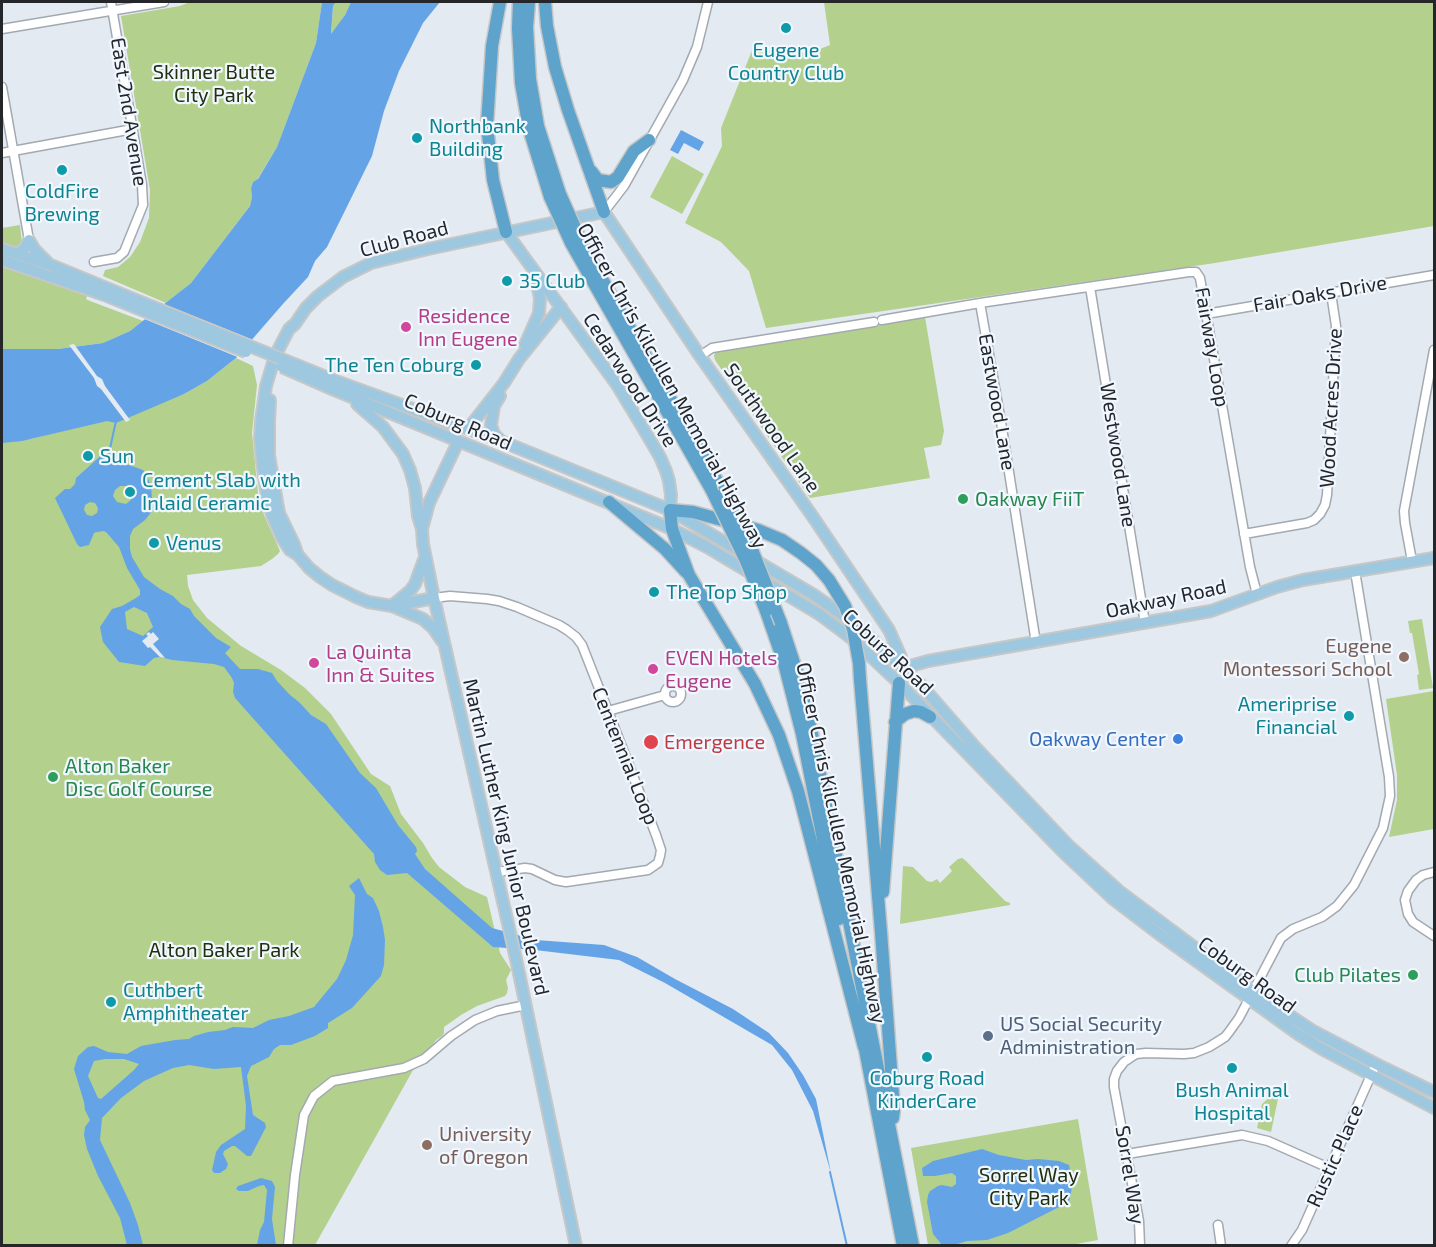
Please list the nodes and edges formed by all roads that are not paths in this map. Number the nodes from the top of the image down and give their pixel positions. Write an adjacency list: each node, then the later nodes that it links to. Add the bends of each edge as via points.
1 (164, 2): 7 (street)
2 (500, 2): 17 (highway, via 492,46 487,125)
3 (519, 2): 15 (highway, Officer Chris Kilcullen Memorial Highway, via 521,83 529,129)
4 (528, 2): 15 (highway, Officer Chris Kilcullen Memorial Highway, via 530,79)
5 (545, 2): 14 (highway, via 555,67)
6 (708, 2): 11 (street, via 692,61)
7 (112, 6): 8 (street); 10 (street, East 2nd Avenue)
8 (2, 29)
9 (2, 87): 12 (street)
10 (133, 129): 12 (street); 21 (street, East 2nd Avenue, via 143,205 124,252 117,258)
11 (649, 140): 14 (highway, via 634,151 611,182 598,180); 16 (street, via 624,186)
12 (13, 151): 13 (street); 18 (street)
13 (2, 153)
14 (588, 168): 16 (highway)
15 (555, 196): 41 (highway, Officer Chris Kilcullen Memorial Highway, bridge, via 576,242 603,281)
16 (604, 212): 17 (main road, Club Road); 32 (main road, Southwood Lane)
17 (506, 232): 23 (main road, Cedarwood Drive); 54 (main road, Club Road, via 371,263 344,277 318,296 289,329 270,372 262,405 260,439 272,515 282,538 309,568 332,585 368,602)
18 (29, 240): 20 (main road, via 23,250); 22 (main road)
19 (2, 249): 20 (main road, Coburg Road)
20 (8, 260): 22 (main road, Coburg Road); 26 (main road, Coburg Road)
21 (94, 262)
22 (53, 266): 26 (main road, Coburg Road)
23 (534, 271): 29 (main road, Cedarwood Drive); 33 (main road, via 539,313)
24 (1434, 277): 27 (street, Fair Oaks Drive)
25 (1090, 288): 28 (street, Fairway Loop); 30 (street, Fairway Loop, via 1192,271 1200,278); 55 (street, Westwood Lane)
26 (108, 293): 35 (main road, Coburg Road, bridge)
27 (1331, 293): 30 (street, Fair Oaks Drive); 46 (street, Wood Acres Drive, via 1336,326 1325,505 1307,523)
28 (980, 303): 32 (street, Fairway Loop, via 712,348); 56 (street, Eastwood Lane)
29 (561, 307): 33 (main road); 43 (main road, Cedarwood Drive, via 617,385 660,457 669,481)
30 (1206, 314): 46 (street, Fairway Loop)
31 (1434, 350): 50 (street, via 1404,511)
32 (700, 356): 58 (main road, Southwood Lane, via 889,630)
33 (519, 359): 34 (main road)
34 (504, 383): 38 (main road); 39 (main road, via 491,425)
35 (334, 385): 36 (main road, Coburg Road); 37 (main road, Coburg Road)
36 (347, 397): 40 (main road, Coburg Road); 44 (main road, via 375,418 403,454 415,488)
37 (446, 421): 38 (main road, Coburg Road); 40 (main road, via 457,434)
38 (468, 429): 39 (main road, Coburg Road)
39 (501, 441): 43 (main road, Coburg Road)
40 (458, 442): 42 (main road, Coburg Road); 44 (main road, Martin Luther King Junior Boulevard, via 431,496)
41 (717, 491): 71 (highway, Officer Chris Kilcullen Memorial Highway, bridge, via 784,663 802,734); 75 (highway, Officer Chris Kilcullen Memorial Highway, bridge, via 751,547 798,675)
42 (609, 502): 45 (main road, Coburg Road); 49 (highway)
43 (670, 510): 45 (highway); 58 (main road, Coburg Road, via 824,602); 67 (highway, bridge, via 693,512 782,540 816,565 840,597 853,628 858,656)
44 (422, 529): 47 (main road, Martin Luther King Junior Boulevard)
45 (672, 529): 49 (highway); 59 (main road, Coburg Road, via 819,615 851,638)
46 (1244, 534): 52 (street, Fairway Loop)
47 (425, 556): 53 (main road, Martin Luther King Junior Boulevard); 54 (main road, via 415,585)
48 (1434, 558): 50 (main road, Oakway Road)
49 (679, 561): 71 (highway, via 755,684 779,735 798,791)
50 (1412, 561): 51 (main road, Oakway Road)
51 (1355, 571): 52 (main road, Oakway Road, via 1303,580); 69 (street, Sorrel Way, via 1389,777 1388,811 1383,828 1346,896 1322,917 1281,938)
52 (1257, 594): 55 (main road, Oakway Road, via 1211,611)
53 (434, 598): 54 (main road, Club Road); 57 (main road, Martin Luther King Junior Boulevard); 61 (street, Centennial Loop, via 499,601 567,630 582,645)
54 (392, 606): 57 (main road, via 423,619)
55 (1145, 623): 56 (main road, Oakway Road)
56 (1036, 643): 58 (main road, Oakway Road)
57 (445, 646): 65 (main road, Martin Luther King Junior Boulevard)
58 (903, 668): 59 (main road); 64 (main road, Coburg Road)
59 (899, 683): 62 (main road, Coburg Road); 63 (highway)
60 (665, 695): 61 (street)
61 (608, 711): 65 (street, Centennial Loop, via 659,844 658,863 648,870 566,882 532,869)
62 (930, 717): 63 (highway, via 909,712); 64 (main road, Coburg Road)
63 (895, 722): 67 (highway)
64 (1066, 849): 69 (main road, Coburg Road)
65 (497, 872): 70 (main road, Martin Luther King Junior Boulevard)
66 (1434, 872): 68 (street, via 1416,880 1405,900 1413,922)
67 (880, 932): 75 (highway, via 894,1109)
68 (1434, 936)
69 (1251, 995): 72 (main road, Coburg Road, via 1320,1047); 76 (street, Sorrel Way, via 1229,1032 1209,1047 1188,1054 1140,1054 1124,1062 1117,1071 1114,1087)
70 (526, 1005): 79 (street, via 476,1020 424,1059 404,1068 333,1081 314,1096 304,1114); 80 (main road, Martin Luther King Junior Boulevard)
71 (864, 1047): 81 (highway, Officer Chris Kilcullen Memorial Highway)
72 (1373, 1069): 73 (main road, Coburg Road); 74 (main road, Coburg Road); 77 (street, Rustic Place)
73 (1434, 1092)
74 (1434, 1108)
75 (892, 1137): 82 (highway, Officer Chris Kilcullen Memorial Highway)
76 (1127, 1154): 77 (street, via 1242,1135 1268,1141); 83 (street, Sorrel Way)
77 (1329, 1168): 85 (street, Rustic Place, via 1302,1230)
78 (1218, 1225): 84 (street)
79 (288, 1245)
80 (576, 1245)
81 (903, 1245)
82 (913, 1245)
83 (1140, 1245)
84 (1221, 1245)
85 (1291, 1245)

